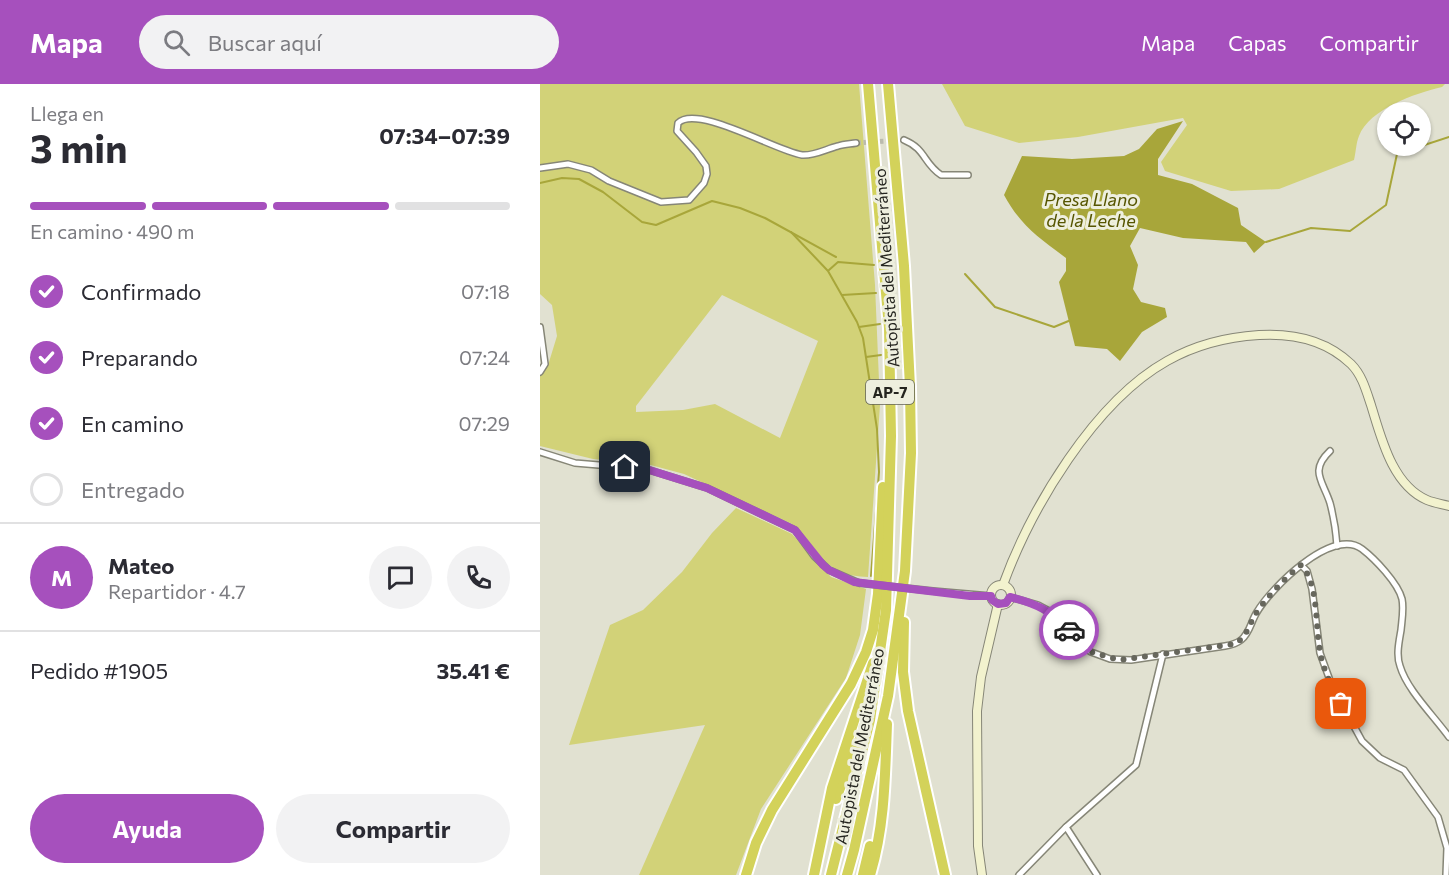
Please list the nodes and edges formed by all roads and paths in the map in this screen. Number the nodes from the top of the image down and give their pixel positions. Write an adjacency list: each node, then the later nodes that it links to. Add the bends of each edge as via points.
1 (868, 84): 9 (highway, Autopista del Mediterráneo / AP-7, via 889,328)
2 (888, 84): 16 (highway, Autopista del Mediterráneo / AP-7, via 910,387)
3 (904, 140): 6 (street, via 921,150 925,160 941,175)
4 (856, 143): 5 (street, via 804,155 709,122 681,120 677,131 706,166 707,174 689,200 682,202 660,202 591,170 568,164)
5 (540, 168)
6 (968, 175)
7 (540, 327): 8 (street, via 545,364)
8 (540, 372)
9 (891, 436): 14 (highway, Autopista del Mediterráneo / AP-7); 29 (highway, via 882,496 878,594 866,652 851,684 772,810)
10 (1330, 451): 13 (street, via 1320,463 1319,476 1335,523)
11 (540, 452): 18 (street, bridge, via 575,463 646,469 707,488 795,530 829,570 859,583)
12 (1449, 506): 17 (street, via 1426,500 1396,470 1363,381 1337,352 1313,340 1273,334 1233,337 1168,360 1125,391 1062,469 1020,545)
13 (1337, 546): 15 (street); 25 (street, via 1350,544 1361,548 1380,565 1401,595 1404,610 1398,654 1404,679)
14 (887, 564): 23 (highway, via 874,656); 24 (highway, Autopista del Mediterráneo / AP-7, via 886,610)
15 (1301, 565): 21 (street, via 1285,578 1235,644); 40 (street, via 1312,589 1320,653 1332,686 1362,741 1380,758 1404,770 1438,817 1447,848)
16 (905, 571): 22 (highway, Autopista del Mediterráneo / AP-7); 36 (highway, via 903,672 908,711)
17 (1004, 585): 18 (street, via 993,589); 19 (street)
18 (991, 596): 20 (street)
19 (1010, 597): 20 (street, via 1006,603); 21 (street, via 1051,612 1083,646 1099,655 1119,660)
20 (998, 604): 37 (street, via 977,711 978,846)
21 (1163, 654): 28 (street, via 1136,765)
22 (888, 696): 27 (highway); 33 (highway, Autopista del Mediterráneo / AP-7)
23 (861, 702): 26 (highway); 30 (highway, via 832,788)
24 (870, 720): 26 (highway); 32 (highway, Autopista del Mediterráneo / AP-7)
25 (1449, 737)
26 (853, 753): 31 (highway, via 829,823)
27 (885, 785): 34 (highway); 35 (highway)
28 (1066, 827): 38 (street); 39 (street)
29 (746, 875)
30 (814, 875)
31 (819, 875)
32 (831, 875)
33 (846, 875)
34 (863, 875)
35 (870, 875)
36 (945, 875)
37 (982, 875)
38 (1019, 875)
39 (1097, 875)
40 (1446, 875)

